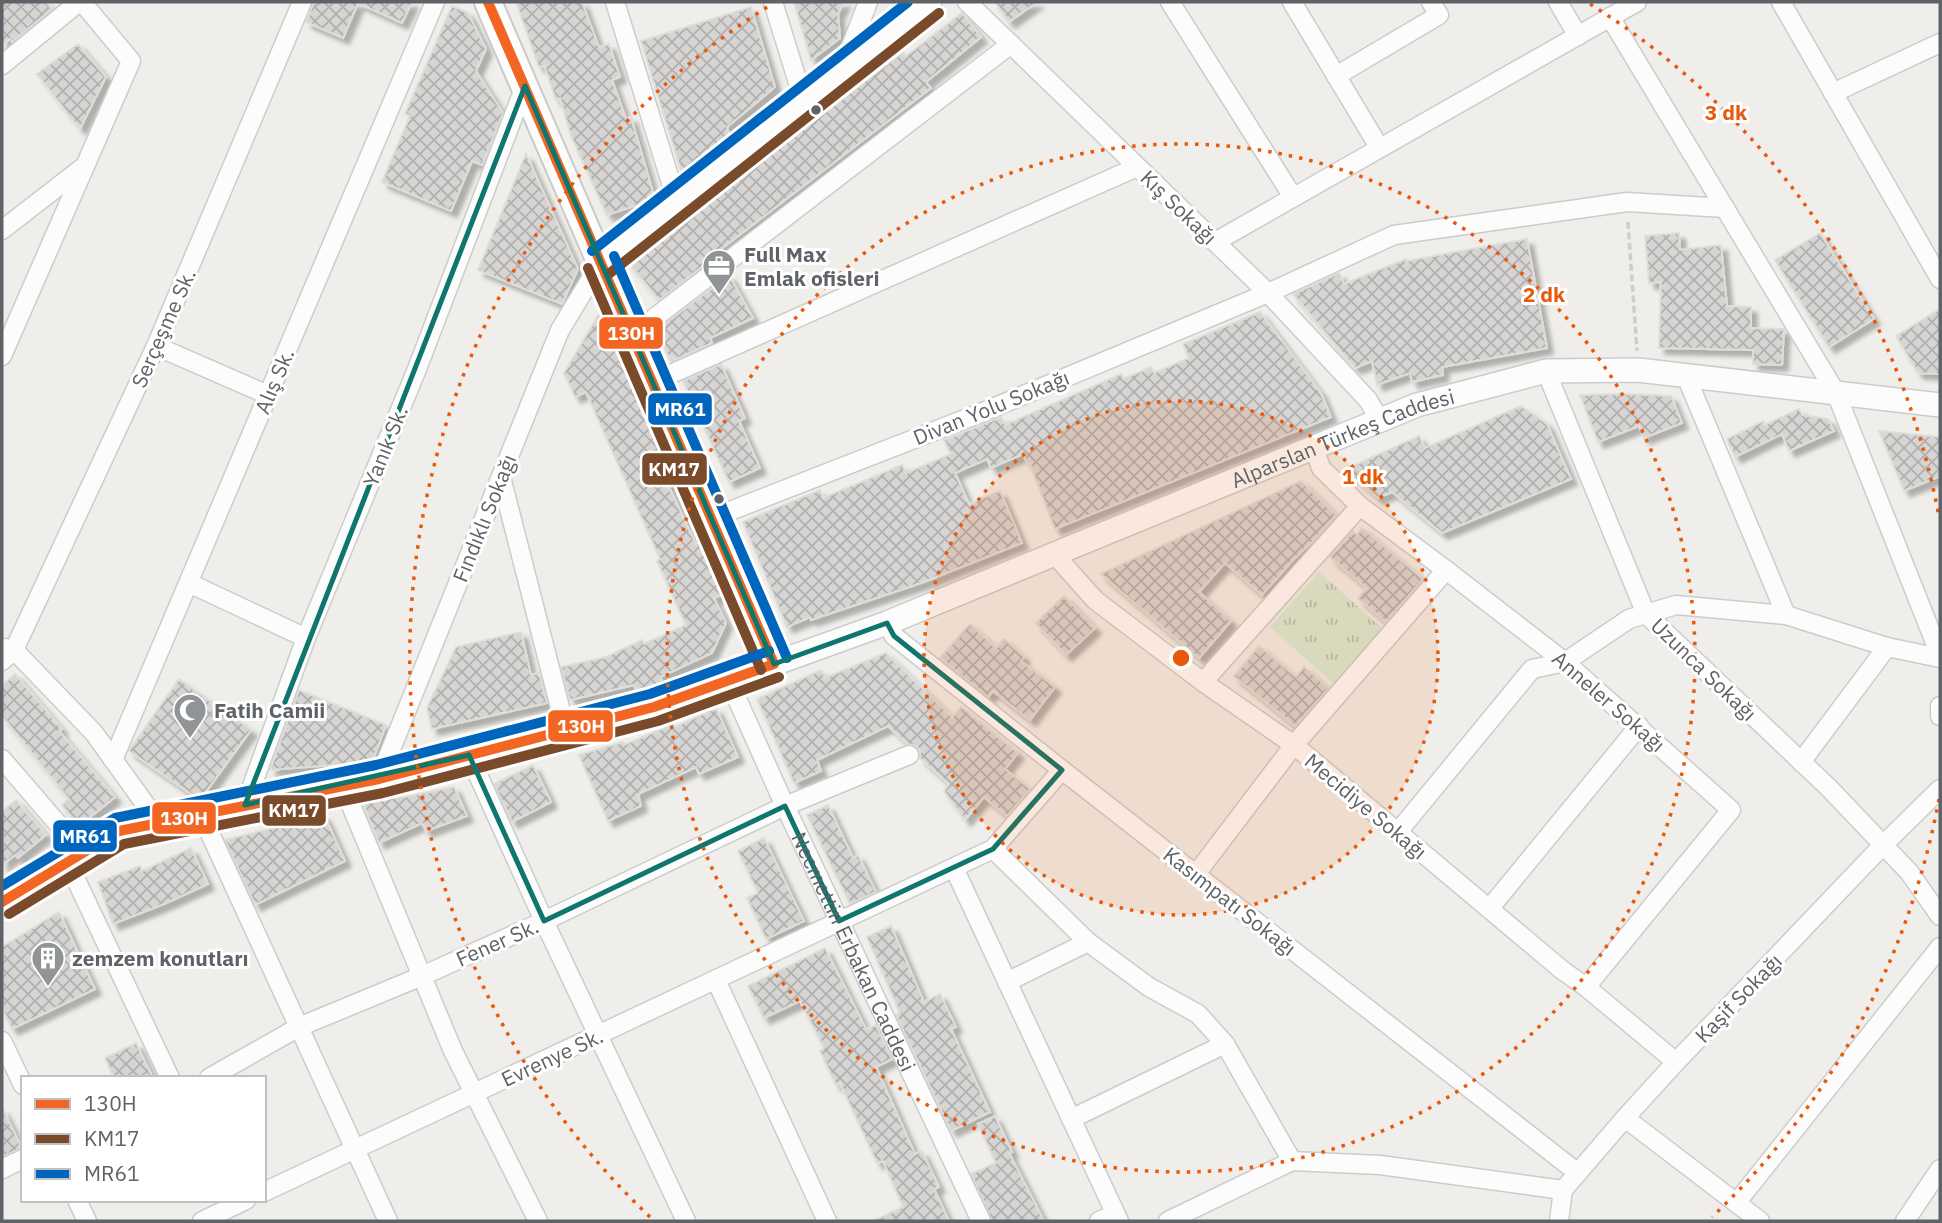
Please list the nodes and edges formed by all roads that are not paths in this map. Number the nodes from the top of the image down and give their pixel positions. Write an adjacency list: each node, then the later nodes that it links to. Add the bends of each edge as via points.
1 (81, 2): 20 (street); 27 (street, via 131,61)
2 (302, 2): 38 (street, Serçeşme Sk.)
3 (435, 2): 44 (street, Alış Sk.)
4 (488, 2): 23 (main road)
5 (615, 2): 30 (street)
6 (773, 2): 25 (street)
7 (868, 2): 21 (street)
8 (930, 2): 21 (street)
9 (967, 2): 19 (street, Kış Sokağı)
10 (1170, 2): 29 (street)
11 (1292, 2): 22 (street)
12 (1431, 2): 22 (street, via 1439,15)
13 (1558, 2): 17 (street)
14 (1637, 2): 16 (street)
15 (1780, 2): 24 (street)
16 (1610, 17): 17 (street); 31 (street)
17 (1578, 36): 26 (street)
18 (1940, 43): 24 (street)
19 (1011, 44): 28 (street, Kış Sokağı); 37 (street)
20 (2, 65)
21 (842, 70): 25 (street)
22 (1336, 76): 26 (street)
23 (524, 86): 34 (main road); 57 (street, Yanık Sk., via 417,369)
24 (1833, 93): 35 (street)
25 (804, 102): 30 (street)
26 (1379, 147): 29 (street)
27 (84, 166): 32 (street); 39 (street)
28 (1138, 167): 33 (street, Kış Sokağı); 42 (street)
29 (1293, 197): 33 (street)
30 (677, 202): 34 (street)
31 (1725, 208): 36 (street, Divan Yolu Sokağı, via 1627,202 1394,235); 43 (street)
32 (2, 230)
33 (1215, 242): 36 (street, Kış Sokağı)
34 (601, 262): 37 (main road); 48 (street, Fındıklı Sokağı, via 560,330)
35 (1940, 279)
36 (1268, 293): 46 (street, Kış Sokağı, via 1368,401); 50 (street, Divan Yolu Sokağı)
37 (632, 335): 42 (main road)
38 (156, 346): 44 (street); 59 (street, Serçeşme Sk.)
39 (2, 356)
40 (1546, 371): 41 (street, Alparslan Türkeş Caddesi, via 1638,370); 46 (street, Alparslan Türkeş Caddesi, via 1418,405); 54 (street, Uzunca Sokağı)
41 (1686, 376): 43 (street, Alparslan Türkeş Caddesi); 55 (street)
42 (653, 382): 50 (main road)
43 (1836, 393): 45 (street, Alparslan Türkeş Caddesi); 60 (street)
44 (268, 395): 53 (street, Alış Sk.)
45 (1940, 405)
46 (1381, 422): 47 (street, Alparslan Türkeş Caddesi)
47 (1314, 448): 49 (street, Anneler Sokağı, via 1321,468); 51 (street, Alparslan Türkeş Caddesi)
48 (501, 477): 68 (street); 76 (street, Fındıklı Sokağı)
49 (1360, 506): 52 (street, Anneler Sokağı); 64 (street)
50 (712, 518): 62 (main road)
51 (1055, 555): 56 (street, Alparslan Türkeş Caddesi); 64 (street, Mecidiye Sokağı, via 1095,600)
52 (1446, 570): 61 (street, Anneler Sokağı); 69 (street)
53 (189, 583): 57 (street); 73 (street, Alış Sk.)
54 (1646, 614): 55 (street, via 1676,605); 61 (street, via 1629,619); 74 (street, Uzunca Sokağı)
55 (1786, 615): 58 (street)
56 (887, 623): 62 (street, Alparslan Türkeş Caddesi); 75 (street, Kasımpatı Sokağı, via 894,636)
57 (306, 638): 79 (street, Yanık Sk.)
58 (1887, 647): 60 (street); 74 (street)
59 (6, 653): 73 (street, via 94,733)
60 (1940, 656)
61 (1565, 662): 67 (street, Anneler Sokağı); 83 (street, via 1532,669)
62 (774, 664): 63 (street, Alparslan Türkeş Caddesi)
63 (729, 681): 68 (street, Alparslan Türkeş Caddesi); 80 (street, Necmettin Erbakan Caddesi)
64 (1203, 682): 69 (street, Mecidiye Sokağı)
65 (1940, 706): 66 (street)
66 (1940, 716)
67 (1639, 726): 90 (street); 99 (street, Anneler Sokağı, via 1731,810)
68 (566, 731): 70 (street, Alparslan Türkeş Caddesi)
69 (1294, 745): 83 (street, Mecidiye Sokağı); 88 (street)
70 (469, 755): 76 (street, Alparslan Türkeş Caddesi); 92 (street)
71 (909, 755): 80 (street, Fener Sk.)
72 (2, 759): 86 (street)
73 (113, 760): 82 (street)
74 (1801, 762): 84 (street, Uzunca Sokağı)
75 (1062, 770): 85 (street); 88 (street, Kasımpatı Sokağı)
76 (379, 779): 77 (street, Alparslan Türkeş Caddesi)
77 (343, 786): 79 (street, Alparslan Türkeş Caddesi); 96 (street)
78 (1940, 789): 84 (street, Kaşif Sokağı)
79 (246, 805): 81 (street, Alparslan Türkeş Caddesi)
80 (785, 806): 92 (street, Fener Sk.); 93 (street, Necmettin Erbakan Caddesi)
81 (201, 814): 82 (street, Alparslan Türkeş Caddesi); 100 (street)
82 (158, 822): 86 (street, Alparslan Türkeş Caddesi, via 119,831)
83 (1397, 833): 90 (street, Mecidiye Sokağı)
84 (1883, 845): 91 (street, Uzunca Sokağı); 104 (street, Kaşif Sokağı)
85 (993, 849): 87 (street, Evrenye Sk.); 94 (street)
86 (75, 858): 89 (street, Alparslan Türkeş Caddesi); 105 (street)
87 (954, 868): 93 (street, Evrenye Sk.); 98 (street)
88 (1196, 874): 116 (street, Kasımpatı Sokağı)
89 (2, 902)
90 (1489, 909): 99 (street, Mecidiye Sokağı)
91 (1940, 916)
92 (544, 921): 96 (street, Fener Sk.); 101 (street)
93 (839, 921): 97 (street, Evrenye Sk.); 129 (street, Necmettin Erbakan Caddesi)
94 (1088, 942): 98 (street); 103 (street, via 1149,987 1198,1014)
95 (1940, 947): 120 (street)
96 (422, 976): 100 (street, Fener Sk.); 108 (street)
97 (716, 980): 101 (street, Evrenye Sk.); 128 (street)
98 (1007, 982): 110 (street)
99 (1586, 987): 104 (street, Mecidiye Sokağı)
100 (299, 1027): 106 (street, Fener Sk.); 111 (street)
101 (597, 1035): 108 (street, Evrenye Sk.); 127 (street)
102 (2, 1041): 107 (street)
103 (1225, 1044): 110 (street); 113 (street)
104 (1676, 1062): 109 (street, Kaşif Sokağı)
105 (169, 1076)
106 (213, 1076)
107 (21, 1081)
108 (475, 1093): 111 (street, Evrenye Sk.); 126 (street)
109 (1625, 1118): 116 (street, Kaşif Sokağı); 120 (street)
110 (1071, 1119): 122 (street)
111 (355, 1149): 118 (street, Evrenye Sk.); 125 (street)
112 (21, 1160): 114 (street)
113 (1292, 1161): 117 (street, via 1380,1165); 130 (street)
114 (2, 1169)
115 (1940, 1169): 133 (street)
116 (1578, 1174): 117 (street, Kaşif Sokağı)
117 (1563, 1190): 131 (street)
118 (266, 1191)
119 (79, 1202): 123 (street)
120 (1737, 1202): 132 (street)
121 (238, 1207): 124 (street)
122 (1111, 1219)
123 (87, 1221)
124 (202, 1221)
125 (388, 1221)
126 (538, 1221)
127 (686, 1221)
128 (827, 1221)
129 (981, 1221)
130 (1168, 1221)
131 (1559, 1221)
132 (1760, 1221)
133 (1905, 1221)

